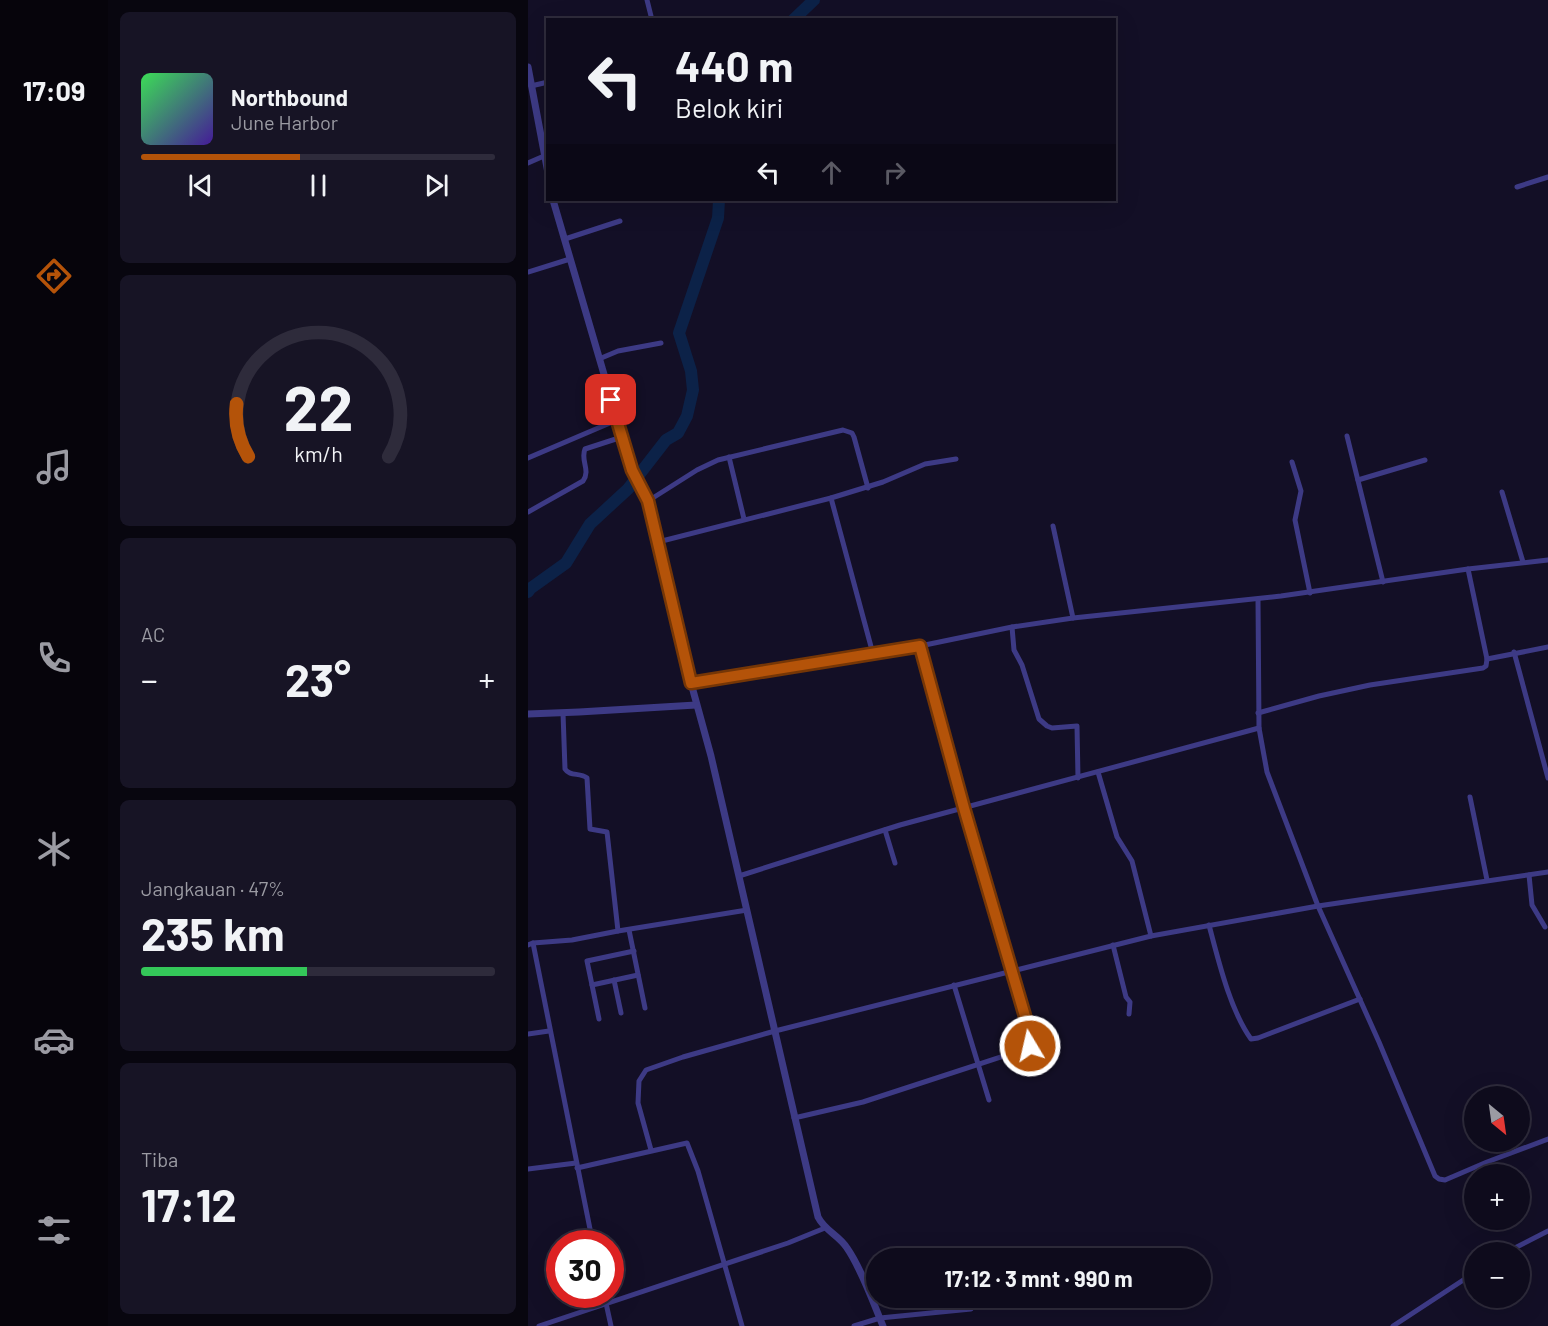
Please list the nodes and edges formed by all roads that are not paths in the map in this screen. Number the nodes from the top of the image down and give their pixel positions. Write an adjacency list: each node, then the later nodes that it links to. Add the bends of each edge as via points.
1 (646, 0): 2 (street)
2 (651, 18)
3 (528, 67): 5 (street)
4 (546, 82): 5 (street)
5 (531, 86): 6 (street)
6 (545, 152): 7 (street)
7 (528, 163)
8 (1548, 177): 9 (street)
9 (1517, 187)
10 (553, 201): 12 (street)
11 (620, 221): 12 (street)
12 (565, 239): 13 (street)
13 (570, 259): 14 (street); 16 (street)
14 (528, 272)
15 (661, 343): 16 (street)
16 (599, 359): 17 (street)
17 (617, 420): 19 (street); 21 (street)
18 (1347, 436): 25 (street)
19 (622, 437): 29 (street, via 632,470); 30 (street, via 585,449 585,479)
20 (729, 457): 26 (street, via 848,430 854,437); 29 (street, via 697,470); 31 (street)
21 (528, 458)
22 (956, 459): 26 (street, via 914,468)
23 (1425, 460): 25 (street)
24 (1292, 462): 38 (street, via 1301,491 1295,520)
25 (1358, 480): 37 (street)
26 (868, 488): 28 (street)
27 (1502, 492): 35 (street)
28 (831, 498): 31 (street); 45 (street)
29 (648, 501): 33 (street)
30 (528, 512)
31 (744, 519): 33 (street)
32 (1053, 526): 40 (street)
33 (658, 542): 47 (street)
34 (1548, 560): 35 (street)
35 (1523, 562): 36 (street)
36 (1468, 569): 37 (street); 46 (street)
37 (1383, 582): 38 (street)
38 (1310, 592): 39 (street)
39 (1258, 599): 40 (street); 50 (street)
40 (1073, 618): 41 (street)
41 (1012, 627): 42 (street); 54 (street, via 1014,650 1040,720 1052,728 1077,726)
42 (920, 646): 45 (street); 57 (street)
43 (1548, 647): 44 (street)
44 (1514, 652): 46 (street); 55 (street)
45 (873, 654): 47 (street)
46 (1487, 659): 50 (street, via 1486,666 1479,669 1370,685)
47 (691, 683): 48 (street)
48 (696, 705): 49 (street); 62 (street)
49 (563, 713): 51 (street); 69 (street, via 565,769 587,778 590,829 607,832)
50 (1258, 713): 52 (street)
51 (528, 714)
52 (1259, 728): 53 (street); 64 (street, via 1267,772)
53 (1098, 772): 54 (street); 70 (street, via 1117,837 1132,861)
54 (1078, 778): 57 (street)
55 (1548, 778)
56 (1470, 797): 63 (street)
57 (964, 808): 58 (street); 74 (street)
58 (885, 830): 59 (street); 62 (street)
59 (895, 863)
60 (1548, 872): 61 (street)
61 (1528, 875): 63 (street); 67 (street, via 1532,905)
62 (739, 876): 65 (street)
63 (1487, 880): 64 (street)
64 (1318, 906): 66 (street); 79 (street)
65 (747, 910): 68 (street); 85 (street)
66 (1209, 925): 70 (street); 79 (street, via 1227,985 1251,1038)
67 (1545, 927)
68 (629, 930): 69 (street); 73 (street)
69 (618, 931): 71 (street)
70 (1151, 936): 72 (street)
71 (531, 944): 84 (street)
72 (1113, 945): 74 (street); 82 (street, via 1130,1002)
73 (634, 951): 75 (street); 77 (street, via 587,961)
74 (1012, 969): 78 (street); 87 (street, via 1033,1043)
75 (638, 975): 76 (street); 80 (street)
76 (614, 980): 77 (street); 81 (street)
77 (592, 985): 83 (street)
78 (954, 985): 85 (street); 87 (street)
79 (1360, 999): 90 (street, via 1439,1179 1445,1180)
80 (645, 1008)
81 (621, 1013)
82 (1129, 1014)
83 (599, 1019)
84 (549, 1031): 86 (street); 92 (street)
85 (775, 1031): 89 (street); 91 (street, via 646,1070 639,1081 638,1096)
86 (528, 1034)
87 (978, 1064): 88 (street); 89 (street, via 863,1102)
88 (989, 1100)
89 (794, 1118): 94 (street, via 818,1217)
90 (1548, 1139)
91 (651, 1150): 92 (street); 98 (street, via 687,1143)
92 (577, 1165): 93 (street); 95 (street)
93 (528, 1168)
94 (825, 1228): 98 (street); 104 (street, via 849,1250)
95 (590, 1230)
96 (1548, 1231): 97 (street)
97 (1527, 1242)
98 (724, 1264): 100 (street); 107 (street)
99 (1464, 1280): 110 (street)
100 (624, 1299)
101 (596, 1308): 105 (street)
102 (607, 1308): 106 (street)
103 (971, 1309): 104 (street)
104 (879, 1318): 108 (street); 109 (street)
105 (539, 1326)
106 (611, 1326)
107 (742, 1326)
108 (854, 1326)
109 (883, 1326)
110 (1393, 1326)

